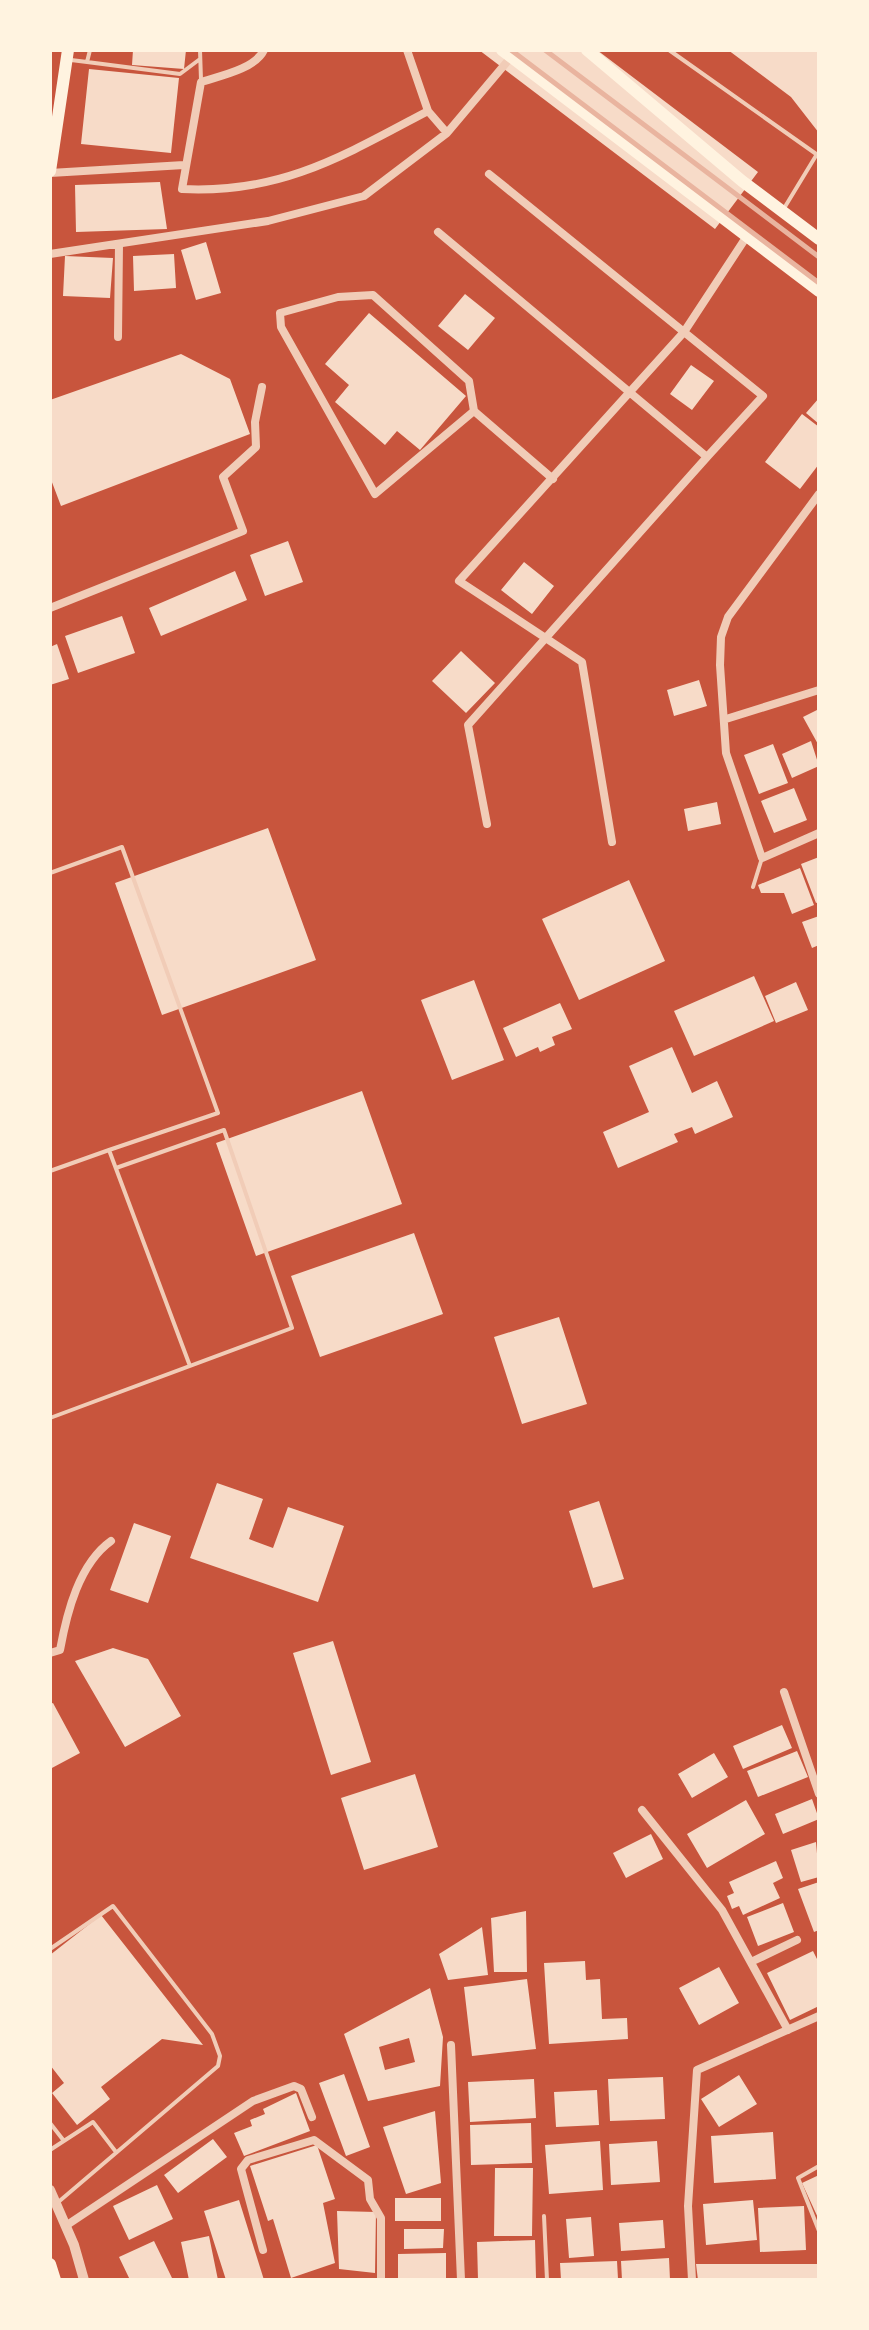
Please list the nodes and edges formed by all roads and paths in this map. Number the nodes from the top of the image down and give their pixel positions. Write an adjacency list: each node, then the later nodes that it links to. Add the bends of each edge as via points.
1 (90, 50): 10 (lane)
2 (200, 50): 9 (lane)
3 (264, 50): 11 (street, via 242,68)
4 (407, 50): 14 (street)
5 (669, 50): 16 (lane)
6 (593, 52): 20 (main road)
7 (507, 53): 15 (street); 22 (main road)
8 (68, 54): 10 (lane); 13 (main road)
9 (200, 59): 10 (lane, via 180,74); 11 (lane)
10 (87, 62)
11 (201, 82): 17 (street)
12 (50, 95): 13 (main road)
13 (64, 97): 18 (main road)
14 (428, 111): 15 (street); 17 (street, via 296,176 252,187 182,189)
15 (447, 133): 24 (street, via 364,196 268,221)
16 (818, 155): 20 (lane)
17 (184, 165): 18 (street)
18 (50, 172)
19 (489, 174): 27 (street)
20 (782, 212): 23 (main road)
21 (438, 232): 30 (street)
22 (747, 236): 26 (main road); 27 (street)
23 (819, 239)
24 (119, 244): 25 (street); 28 (street)
25 (50, 254)
26 (819, 291)
27 (684, 332): 30 (street); 32 (street, via 763,396)
28 (118, 337)
29 (262, 387): 35 (street, via 256,447 223,477 243,531)
30 (631, 394): 32 (street); 33 (street)
31 (474, 411): 31 (street, via 375,494 281,327 280,313 338,297 373,295 469,381); 33 (street)
32 (707, 457): 36 (street)
33 (553, 479): 36 (street, via 459,581)
34 (817, 500): 38 (street, via 728,617 720,665)
35 (50, 608)
36 (544, 637): 39 (street, via 468,725); 41 (street, via 582,662)
37 (819, 690): 38 (street)
38 (726, 719): 42 (street, via 726,753)
39 (487, 824)
40 (819, 833): 42 (street)
41 (612, 842)
42 (762, 858): 44 (lane)
43 (50, 873): 45 (lane, via 122,847 218,1113)
44 (753, 887)
45 (109, 1150): 46 (lane); 47 (lane)
46 (115, 1169): 48 (lane); 48 (lane, via 224,1130 292,1328)
47 (50, 1171)
48 (190, 1366): 49 (lane)
49 (50, 1418)
50 (111, 1541): 51 (street, via 97,1551 68,1610 60,1650)
51 (50, 1653)
52 (784, 1692): 53 (street)
53 (819, 1794)
54 (642, 1810): 57 (street, via 722,1910)
55 (797, 1940): 57 (street)
56 (50, 1949): 65 (lane, via 113,1906 218,2043 218,2066)
57 (753, 1961): 59 (street)
58 (819, 2016): 59 (street)
59 (788, 2030): 79 (street, via 697,2070 688,2206)
60 (451, 2045): 77 (street)
61 (312, 2117): 70 (street, via 301,2089 294,2086 253,2101)
62 (50, 2123): 63 (lane)
63 (64, 2141): 64 (lane); 65 (lane, via 93,2122)
64 (50, 2150)
65 (116, 2152): 68 (lane)
66 (819, 2166): 71 (lane, via 798,2178)
67 (50, 2190): 68 (street)
68 (56, 2204): 70 (street)
69 (544, 2216): 78 (lane)
70 (67, 2225): 75 (street)
71 (819, 2231)
72 (263, 2250): 76 (street, via 241,2169 248,2160 314,2140 368,2180 370,2199 381,2218)
73 (50, 2264): 74 (main road)
74 (55, 2280)
75 (84, 2280)
76 (381, 2280)
77 (461, 2280)
78 (547, 2280)
79 (692, 2280)

